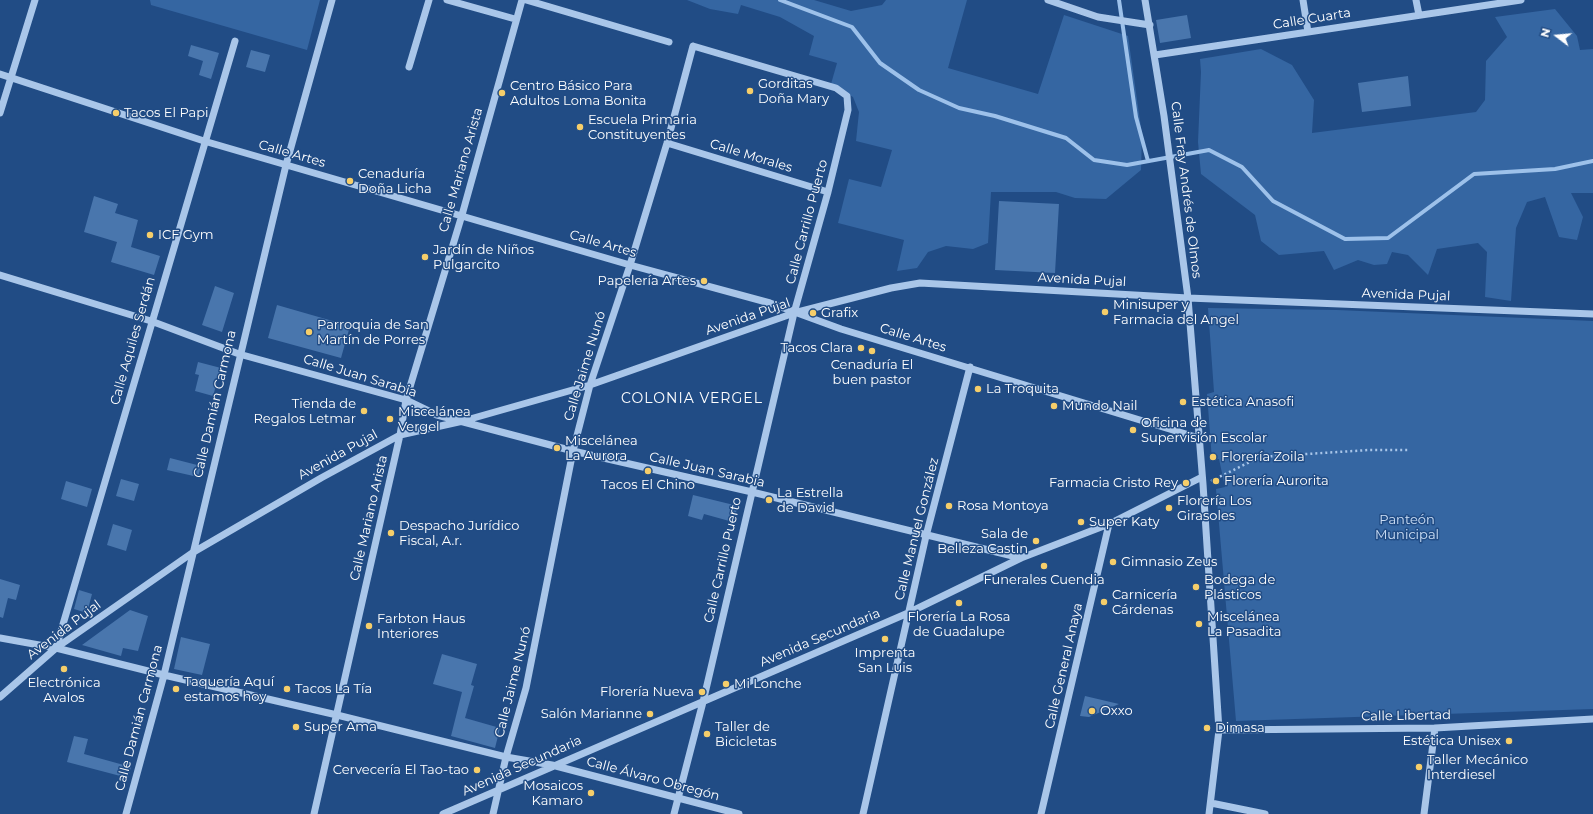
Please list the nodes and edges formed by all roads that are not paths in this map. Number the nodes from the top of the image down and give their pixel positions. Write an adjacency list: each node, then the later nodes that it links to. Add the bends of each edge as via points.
1 (35, 0): 22 (street)
2 (332, 0): 26 (street, Calle Damián Carmona)
3 (428, 0): 20 (street)
4 (447, 0): 13 (street)
5 (522, 0): 13 (street, Calle Mariano Arista)
6 (526, 0): 17 (street)
7 (1048, 0): 14 (street, via 1098,17)
8 (1145, 0): 14 (street, Calle Fray Andrés de Olmos)
9 (1304, 0): 15 (street)
10 (1416, 0): 12 (street)
11 (1520, 0): 12 (street, Calle Cuarta)
12 (1419, 15): 15 (street, Calle Cuarta)
13 (515, 20): 28 (street, Calle Mariano Arista)
14 (1150, 25): 19 (street, Calle Fray Andrés de Olmos)
15 (1308, 32): 19 (street, Calle Cuarta)
16 (235, 41): 24 (street, Calle Aquiles Serdán)
17 (669, 42)
18 (693, 46): 25 (street, Calle Jaime Nunó); 27 (street, Calle Carrillo Puerto, via 836,88 847,96 848,110)
19 (1155, 55): 31 (street, Calle Fray Andrés de Olmos)
20 (409, 67)
21 (0, 74): 22 (street, Calle Artes)
22 (10, 77): 23 (street); 24 (street, Calle Artes)
23 (0, 113)
24 (204, 141): 26 (street, Calle Artes); 34 (street, Calle Aquiles Serdán)
25 (667, 142): 27 (street, Calle Morales); 29 (street, Calle Jaime Nunó)
26 (286, 165): 28 (street, Calle Artes); 35 (street, Calle Damián Carmona)
27 (828, 192): 32 (street, Calle Carrillo Puerto)
28 (462, 216): 29 (street, Calle Artes); 38 (street, Calle Mariano Arista)
29 (630, 265): 32 (street, Calle Artes, via 770,303); 37 (street, Calle Jaime Nunó)
30 (0, 275): 34 (street, Calle Juan Sarabia)
31 (1188, 298): 32 (street, Avenida Pujal, via 920,283); 33 (street, Avenida Pujal); 41 (street, Calle Fray Andrés de Olmos)
32 (794, 313): 36 (street, Calle Artes); 37 (street, Avenida Pujal); 44 (street, Calle Carrillo Puerto)
33 (1593, 314)
34 (151, 321): 35 (street, Calle Juan Sarabia); 51 (street, Calle Aquiles Serdán)
35 (240, 354): 38 (street, Calle Juan Sarabia); 47 (street, Calle Damián Carmona)
36 (970, 367): 41 (street, Calle Artes); 46 (street, Calle Manuel González)
37 (590, 385): 39 (street, Avenida Pujal); 42 (street, Calle Jaime Nunó)
38 (406, 400): 39 (street, Calle Juan Sarabia, via 437,415); 40 (street, Calle Mariano Arista)
39 (463, 421): 40 (street, Avenida Pujal); 42 (street, Calle Juan Sarabia)
40 (400, 435): 47 (street, Avenida Pujal); 55 (street, Calle Mariano Arista)
41 (1199, 438): 43 (street, Calle Fray Andrés de Olmos)
42 (573, 451): 44 (street, Calle Juan Sarabia); 59 (street, Calle Jaime Nunó, via 526,688)
43 (1203, 480): 45 (street, Avenida Secundaria); 58 (street, Calle Fray Andrés de Olmos)
44 (752, 492): 46 (street, Calle Juan Sarabia); 54 (street, Calle Carrillo Puerto)
45 (1109, 524): 48 (street, Avenida Secundaria); 71 (street, Calle General Anaya)
46 (926, 536): 48 (street, Calle Juan Sarabia); 49 (street, Calle Manuel González)
47 (192, 553): 51 (street, Avenida Pujal); 52 (street, Calle Damián Carmona)
48 (1021, 558): 49 (street, Avenida Secundaria)
49 (908, 613): 54 (street, Avenida Secundaria); 70 (street, Calle Manuel González)
50 (0, 638): 51 (street, Calle Álvaro Obregón)
51 (56, 648): 52 (street, Calle Álvaro Obregón); 53 (street, Avenida Pujal)
52 (164, 675): 55 (street, Calle Álvaro Obregón); 64 (street, Calle Damián Carmona)
53 (0, 697)
54 (702, 702): 60 (street, Avenida Secundaria); 62 (street, Calle Carrillo Puerto)
55 (337, 715): 59 (street, Calle Álvaro Obregón); 65 (street, Calle Mariano Arista)
56 (1593, 719): 57 (street, Calle Libertad)
57 (1435, 728): 58 (street, Calle Libertad); 74 (street)
58 (1219, 730): 63 (street, Calle Fray Andrés de Olmos)
59 (506, 757): 60 (street, Calle Álvaro Obregón); 61 (street, Calle Jaime Nunó)
60 (552, 765): 61 (street, Avenida Secundaria); 62 (street, Calle Álvaro Obregón)
61 (500, 789): 66 (street, Avenida Secundaria); 67 (street, Calle Jaime Nunó)
62 (678, 798): 68 (street, Calle Carrillo Puerto); 69 (street, Calle Álvaro Obregón)
63 (1211, 803): 72 (street, Calle Fray Andrés de Olmos); 73 (street)
64 (126, 814)
65 (314, 814)
66 (443, 814)
67 (493, 814)
68 (674, 814)
69 (739, 814)
70 (863, 814)
71 (1042, 814)
72 (1209, 814)
73 (1265, 814)
74 (1424, 814)

